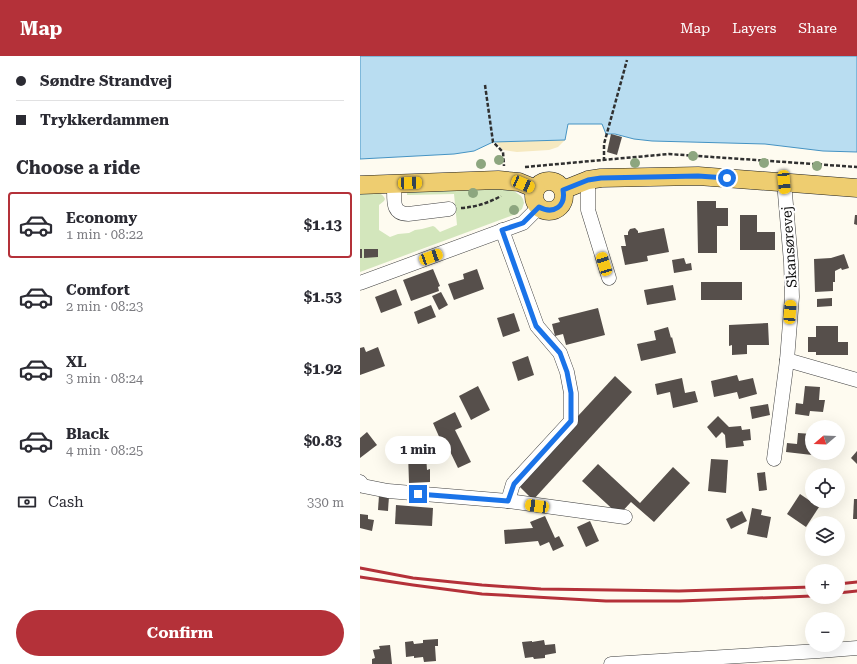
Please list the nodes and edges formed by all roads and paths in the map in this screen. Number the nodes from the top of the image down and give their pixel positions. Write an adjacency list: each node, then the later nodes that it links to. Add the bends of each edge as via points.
1 (627, 60): 3 (path, via 604,144)
2 (484, 85): 4 (path, via 493,142 503,152)
3 (604, 161)
4 (505, 169)
5 (588, 180): 6 (main road, via 698,176); 11 (main road); 15 (street, via 588,210)
6 (784, 182): 10 (main road); 17 (street, Skansørevej, via 792,297)
7 (394, 184): 8 (main road); 9 (main road, via 498,180 519,182); 13 (street, via 395,205 399,212 408,214)
8 (360, 185)
9 (529, 186): 11 (main road, via 552,181); 12 (main road); 13 (path, via 488,202)
10 (857, 188)
11 (563, 190): 12 (main road, via 564,196 560,206 550,211)
12 (539, 207): 14 (street, via 523,223)
13 (449, 210)
14 (502, 230): 16 (street); 21 (street, via 536,326 560,353 571,393 571,421 514,484)
15 (609, 278)
16 (360, 283)
17 (787, 360): 18 (street); 19 (street, Skansørevej)
18 (857, 380)
19 (774, 459)
20 (361, 485): 21 (street, via 388,491)
21 (508, 501): 22 (street)
22 (625, 518)
23 (857, 648): 24 (street)
24 (611, 664)

